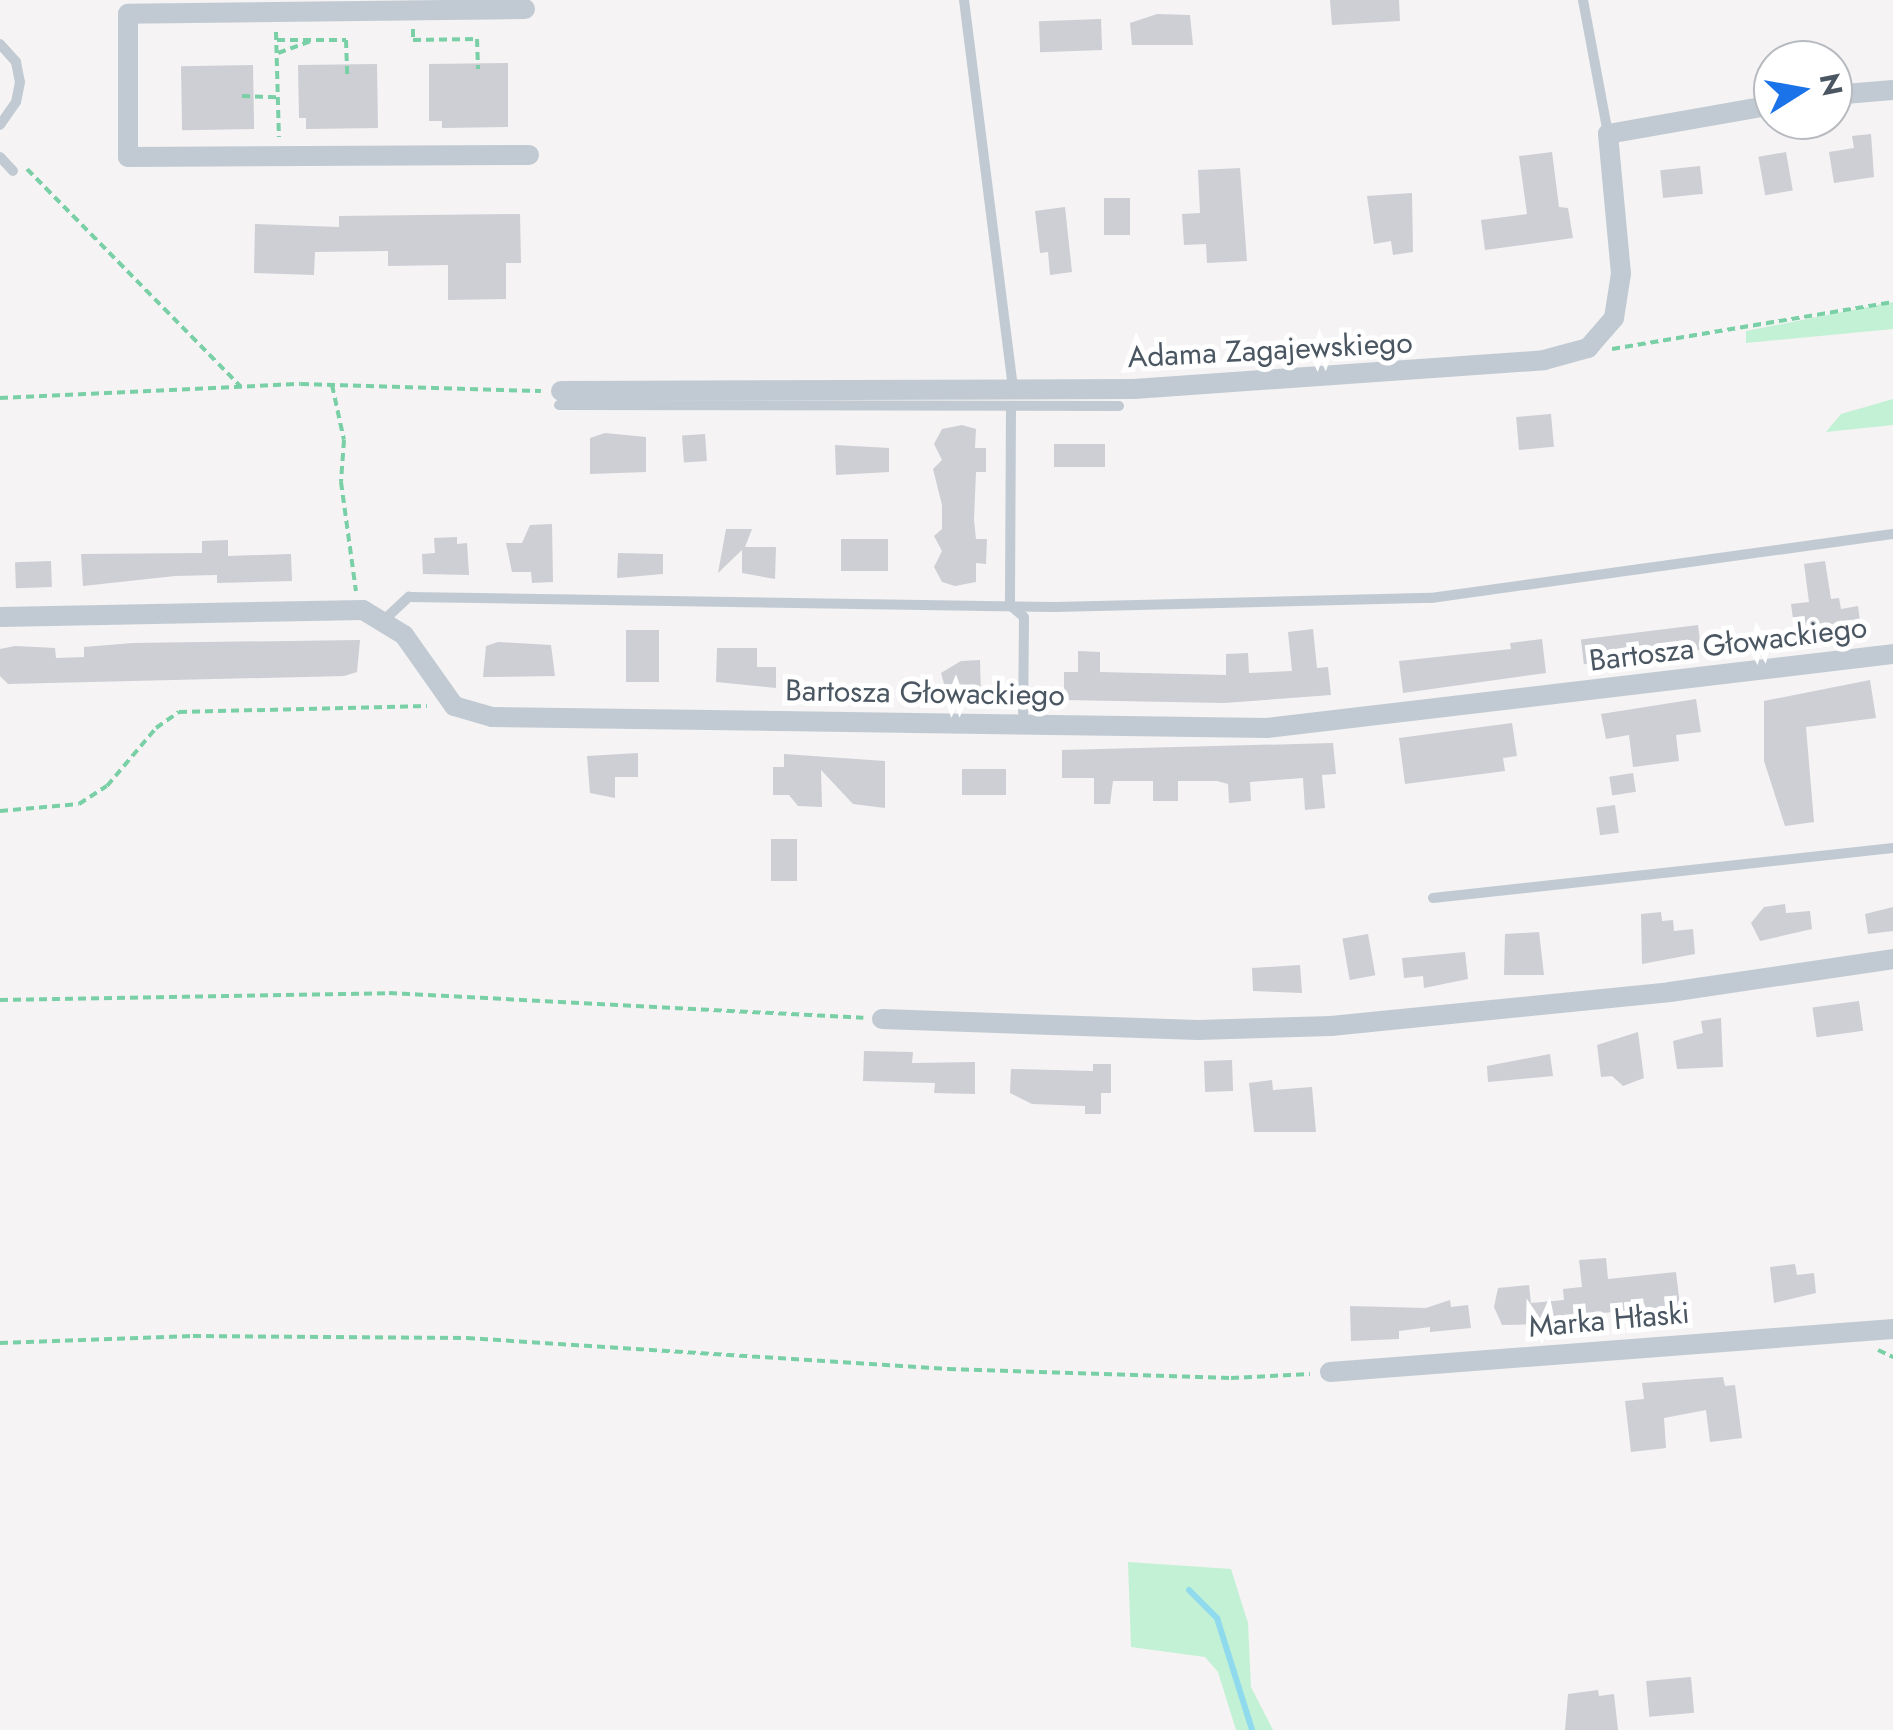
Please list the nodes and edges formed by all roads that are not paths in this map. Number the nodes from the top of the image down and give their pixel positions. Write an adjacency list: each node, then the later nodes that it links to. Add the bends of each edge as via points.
1 (964, 0): 14 (lane)
2 (1582, 0): 9 (lane)
3 (526, 9): 10 (street, via 128,14 128,157)
4 (0, 44): 8 (lane, via 16,62 20,82)
5 (1893, 90): 6 (street)
6 (1853, 93)
7 (1753, 109): 9 (street)
8 (0, 125)
9 (1608, 134): 14 (street, Adama Zagajewskiego, via 1621,274 1614,318 1588,348 1544,360 1380,376)
10 (530, 155)
11 (0, 157): 12 (lane)
12 (13, 171)
13 (560, 398): 14 (street, Adama Zagajewskiego)
14 (1012, 398): 15 (lane); 17 (lane)
15 (1119, 406)
16 (1893, 534): 17 (lane, via 1431,598 1251,606)
17 (1010, 605): 19 (lane, via 409,597); 21 (lane, via 1024,617)
18 (0, 617): 19 (street, via 363,610)
19 (385, 619): 21 (street, Bartosza Głowackiego, via 454,706 492,717)
20 (1893, 654): 21 (street, Bartosza Głowackiego, via 1297,726)
21 (1023, 726)
22 (1893, 848): 23 (lane)
23 (1432, 898)
24 (1893, 959): 25 (street, via 1670,992 1316,1026 1180,1030)
25 (882, 1020)
26 (1893, 1329): 27 (street, Marka Hłaski)
27 (1330, 1372)

